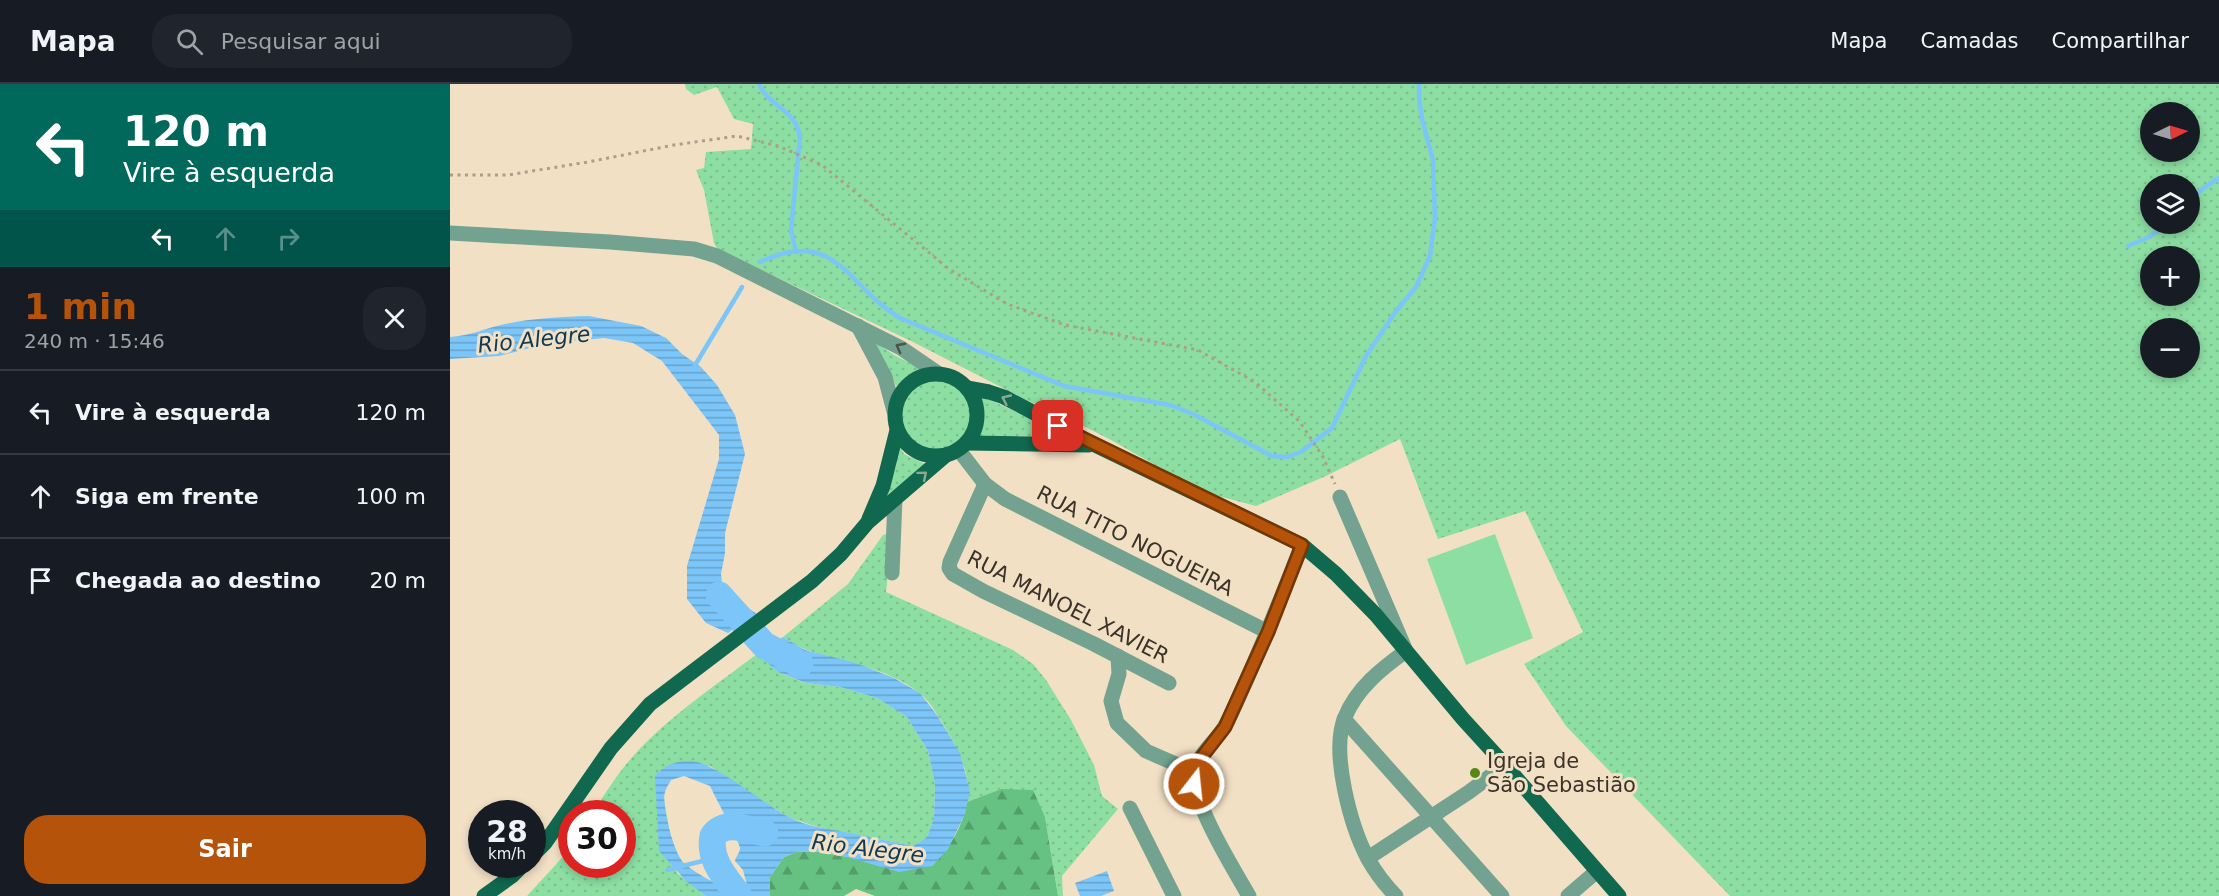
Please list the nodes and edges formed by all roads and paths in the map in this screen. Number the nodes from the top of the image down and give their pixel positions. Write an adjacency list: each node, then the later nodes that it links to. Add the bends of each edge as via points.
1 (450, 175): 11 (path, via 508,175 738,136 778,146 822,165 949,269 1007,304 1065,326 1198,350 1255,382 1300,422 1323,457)
2 (450, 233): 3 (street, via 694,249 717,256)
3 (858, 326): 4 (street, one-way to 3, via 902,348); 6 (street, via 885,377)
4 (939, 374): 5 (main road); 6 (main road, via 926,375 909,384 897,399)
5 (967, 388): 8 (main road, one-way to 5, via 1004,397); 9 (main road, via 974,399 975,425)
6 (894, 411): 7 (main road)
7 (897, 430): 9 (main road, via 921,453); 13 (main road, via 883,486)
8 (1095, 445): 9 (main road); 14 (main road)
9 (957, 449): 10 (street, RUA TITO NOGUEIRA); 12 (main road, one-way to 9)
10 (985, 484): 16 (street, RUA TITO NOGUEIRA, via 1005,499); 18 (street, RUA MANOEL XAVIER, via 952,557 949,568 953,574)
11 (1340, 497): 17 (street)
12 (895, 499): 13 (main road); 15 (street)
13 (868, 522): 25 (main road, via 841,554 781,606 650,704 610,748)
14 (1302, 545): 16 (street); 17 (main road, via 1336,574)
15 (892, 573)
16 (1268, 632): 22 (street, via 1225,727)
17 (1406, 651): 20 (street, via 1359,692); 21 (main road)
18 (1118, 657): 19 (street, RUA MANOEL XAVIER); 22 (street, via 1119,674 1111,701 1117,723 1146,751)
19 (1169, 683)
20 (1344, 719): 24 (street); 26 (street, via 1340,739 1346,800)
21 (1505, 765): 24 (street); 27 (main road)
22 (1194, 772): 31 (street, via 1194,784 1212,828)
23 (1130, 808): 30 (street)
24 (1431, 818): 26 (street); 33 (street)
25 (546, 842)
26 (1368, 858): 32 (street)
27 (1596, 871): 34 (street); 35 (main road)
28 (509, 878): 29 (main road)
29 (484, 896)
30 (1174, 896)
31 (1249, 896)
32 (1396, 896)
33 (1502, 896)
34 (1568, 896)
35 (1619, 896)

